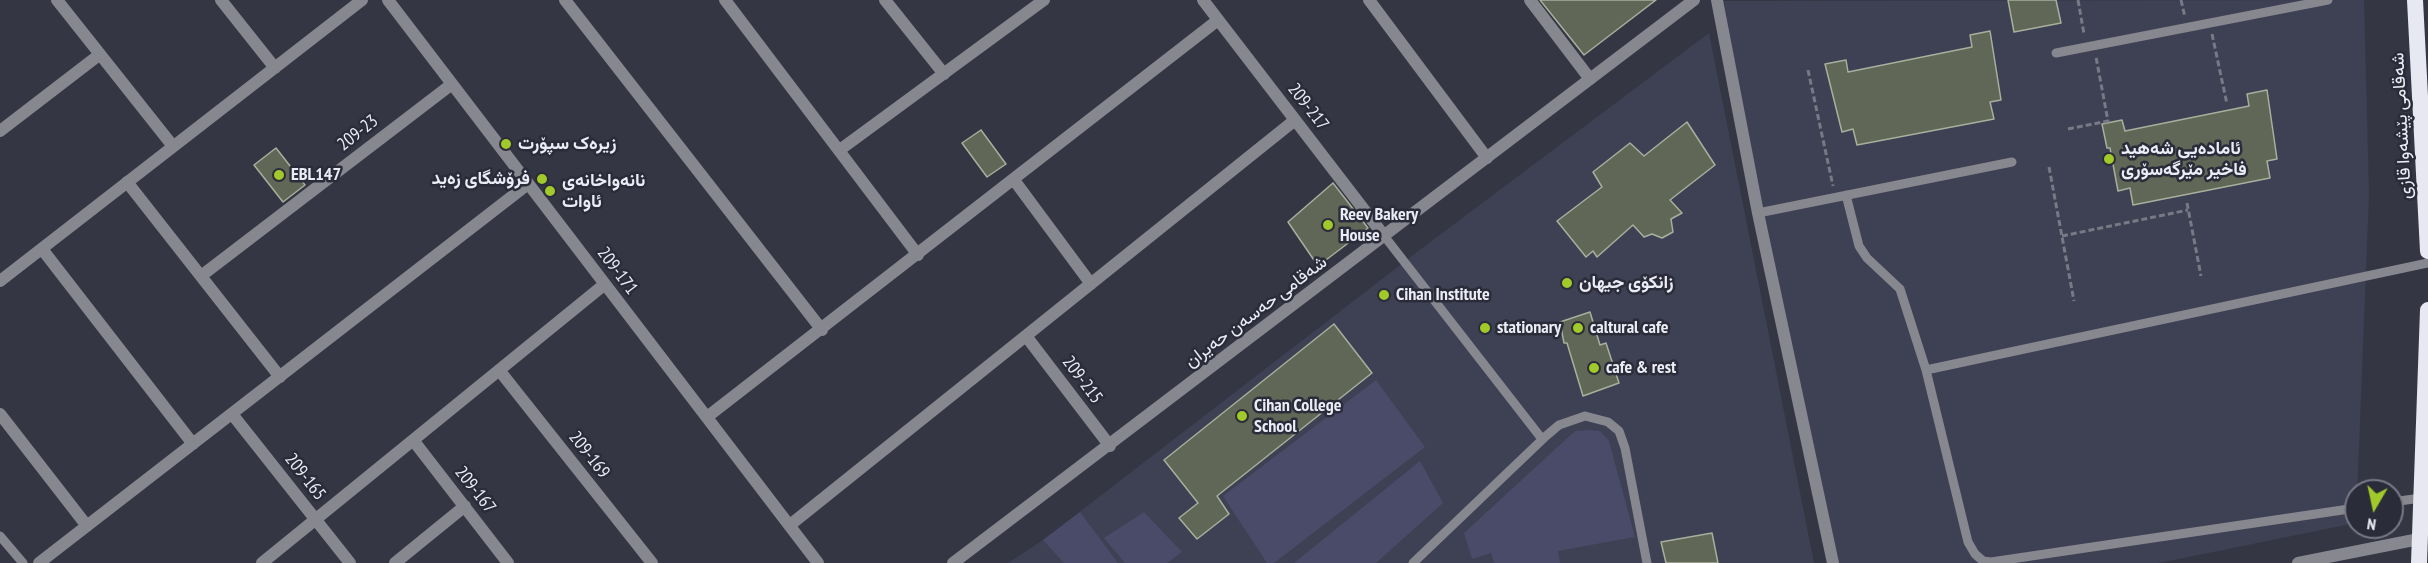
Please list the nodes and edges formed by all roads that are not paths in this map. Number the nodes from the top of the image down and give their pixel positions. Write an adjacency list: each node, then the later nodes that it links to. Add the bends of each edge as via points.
1 (57, 0): 20 (street)
2 (221, 0): 21 (street)
3 (362, 0): 21 (street)
4 (388, 0): 25 (street, 209-171)
5 (566, 0): 48 (street)
6 (725, 0): 30 (street)
7 (885, 0): 22 (street)
8 (1044, 0): 22 (street)
9 (1203, 0): 17 (street, 209-217)
10 (1369, 0): 31 (street)
11 (1530, 0): 23 (street)
12 (1694, 0): 23 (street, شەقامی حەسەن حەیران)
13 (1717, 0): 37 (street)
14 (2328, 0): 16 (lane)
15 (2415, 2): 18 (highway, via 2420,19); 26 (highway, شەقامی پێشەوا قازی)
16 (2296, 3): 19 (lane)
17 (1218, 20): 27 (street, 209-217); 33 (street)
18 (2428, 26)
19 (2056, 53)
20 (99, 54): 28 (street); 29 (street)
21 (275, 68): 29 (street)
22 (944, 74): 30 (street)
23 (1590, 80): 31 (street, شەقامی حەسەن حەیران)
24 (2428, 81): 26 (highway)
25 (452, 84): 35 (street, 209-171); 43 (street, 209-23)
26 (2420, 107): 40 (highway, شەقامی پێشەوا قازی)
27 (1295, 120): 38 (street, 209-217); 46 (street)
28 (0, 131)
29 (172, 145): 34 (street)
30 (841, 149): 41 (street)
31 (1487, 158): 38 (street, شەقامی حەسەن حەیران)
32 (2012, 162): 36 (lane)
33 (1014, 180): 41 (street); 46 (street)
34 (127, 182): 39 (street); 43 (street)
35 (528, 184): 45 (street, 209-171); 52 (street)
36 (1841, 196): 37 (lane); 51 (lane, via 1859,246 1900,289)
37 (1758, 213): 80 (street)
38 (1384, 237): 56 (lane); 59 (street, شەقامی حەسەن حەیران)
39 (42, 249): 44 (street); 58 (street)
40 (2428, 251)
41 (918, 255): 48 (street)
42 (2428, 263): 51 (lane)
43 (201, 276): 52 (street)
44 (0, 281)
45 (605, 284): 50 (street); 55 (street, 209-171)
46 (1091, 284): 49 (street)
47 (2428, 310): 60 (highway)
48 (822, 330): 55 (street)
49 (1026, 336): 59 (street, 209-215); 65 (street)
50 (499, 370): 57 (street); 75 (street, 209-169)
51 (1926, 370): 63 (lane, via 1968,542 1983,561)
52 (280, 377): 54 (street)
53 (0, 414): 66 (street)
54 (232, 414): 58 (street); 64 (street, 209-165)
55 (707, 417): 65 (street, 209-171)
56 (1542, 439): 78 (lane); 79 (lane, via 1559,425 1585,416 1608,422 1619,431)
57 (413, 440): 62 (street, 209-167); 64 (street)
58 (193, 444): 66 (street)
59 (1110, 446): 77 (street, شەقامی حەسەن حەیران)
60 (2421, 498): 61 (lane); 68 (highway)
61 (2404, 500)
62 (465, 506): 73 (street); 74 (street, 209-167)
63 (2344, 510)
64 (316, 520): 71 (street); 72 (street, 209-165)
65 (790, 525): 76 (street, 209-171)
66 (87, 526): 70 (street)
67 (0, 536): 69 (lane)
68 (2420, 539): 81 (street); 82 (highway)
69 (23, 563)
70 (39, 563)
71 (262, 563)
72 (350, 563)
73 (395, 563)
74 (508, 563)
75 (651, 563)
76 (818, 563)
77 (953, 563)
78 (1413, 563)
79 (1647, 563)
80 (1833, 563)
81 (2298, 563)
82 (2419, 563)

